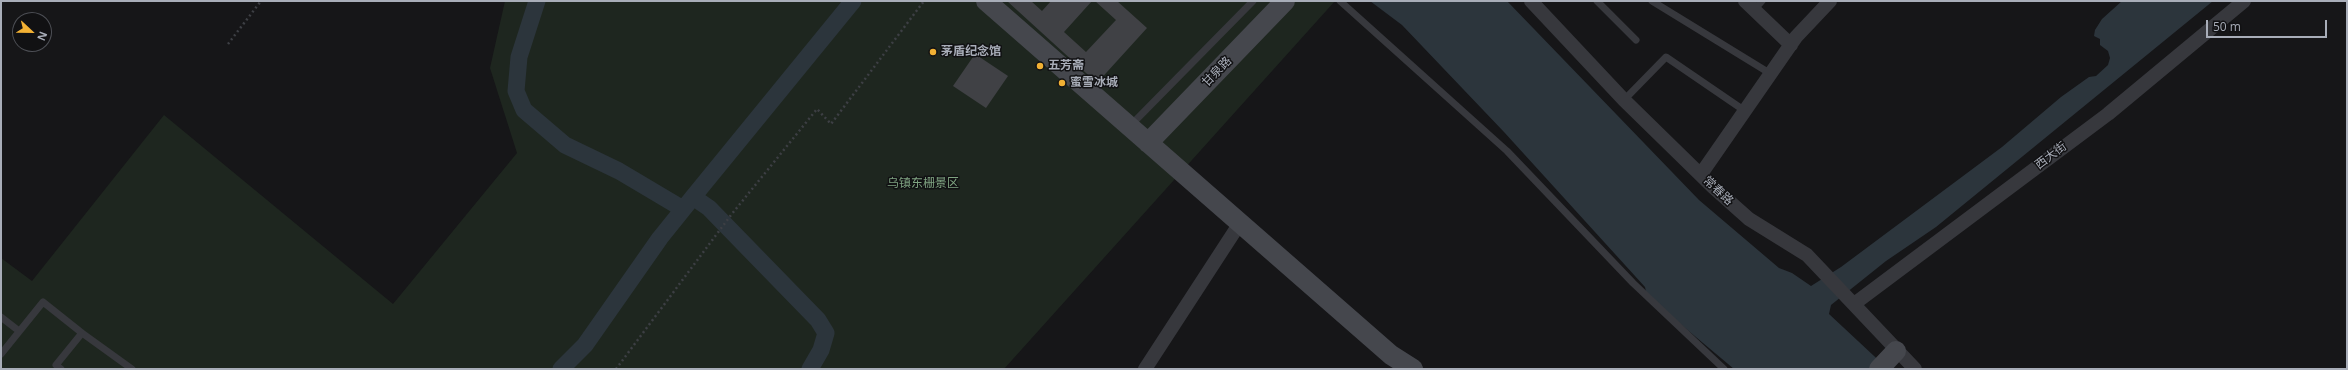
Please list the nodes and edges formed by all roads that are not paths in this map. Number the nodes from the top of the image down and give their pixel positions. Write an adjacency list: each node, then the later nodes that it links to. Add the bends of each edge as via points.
1 (986, 1): 16 (street)
2 (1253, 1): 16 (lane)
3 (1285, 1): 17 (street, 甘泉路)
4 (1340, 1): 31 (lane, via 1507,151 1633,283)
5 (1531, 1): 14 (street, 常春路)
6 (1597, 1): 11 (lane)
7 (1652, 1): 13 (lane)
8 (1830, 1): 12 (street)
9 (2244, 1): 20 (street, 西大街, via 2108,114)
10 (1754, 4): 12 (street)
11 (1636, 40)
12 (1791, 45): 13 (street)
13 (1771, 74): 15 (street)
14 (1624, 100): 15 (lane, via 1666,57); 18 (street, 常春路)
15 (1745, 110): 18 (street)
16 (1129, 126): 17 (street)
17 (1148, 143): 19 (street)
18 (1701, 174): 20 (street, 常春路, via 1749,219 1807,255)
19 (1240, 223): 26 (street); 29 (street)
20 (1851, 301): 24 (street, 常春路)
21 (1, 316): 22 (lane)
22 (19, 331): 23 (lane, via 43,302); 25 (lane)
23 (82, 333): 27 (lane, via 56,365); 28 (lane)
24 (1896, 351): 32 (street); 33 (street, 常春路)
25 (1, 354)
26 (1387, 362): 30 (street)
27 (61, 369)
28 (132, 369)
29 (1145, 369)
30 (1413, 369)
31 (1724, 369)
32 (1879, 369)
33 (1915, 369)

